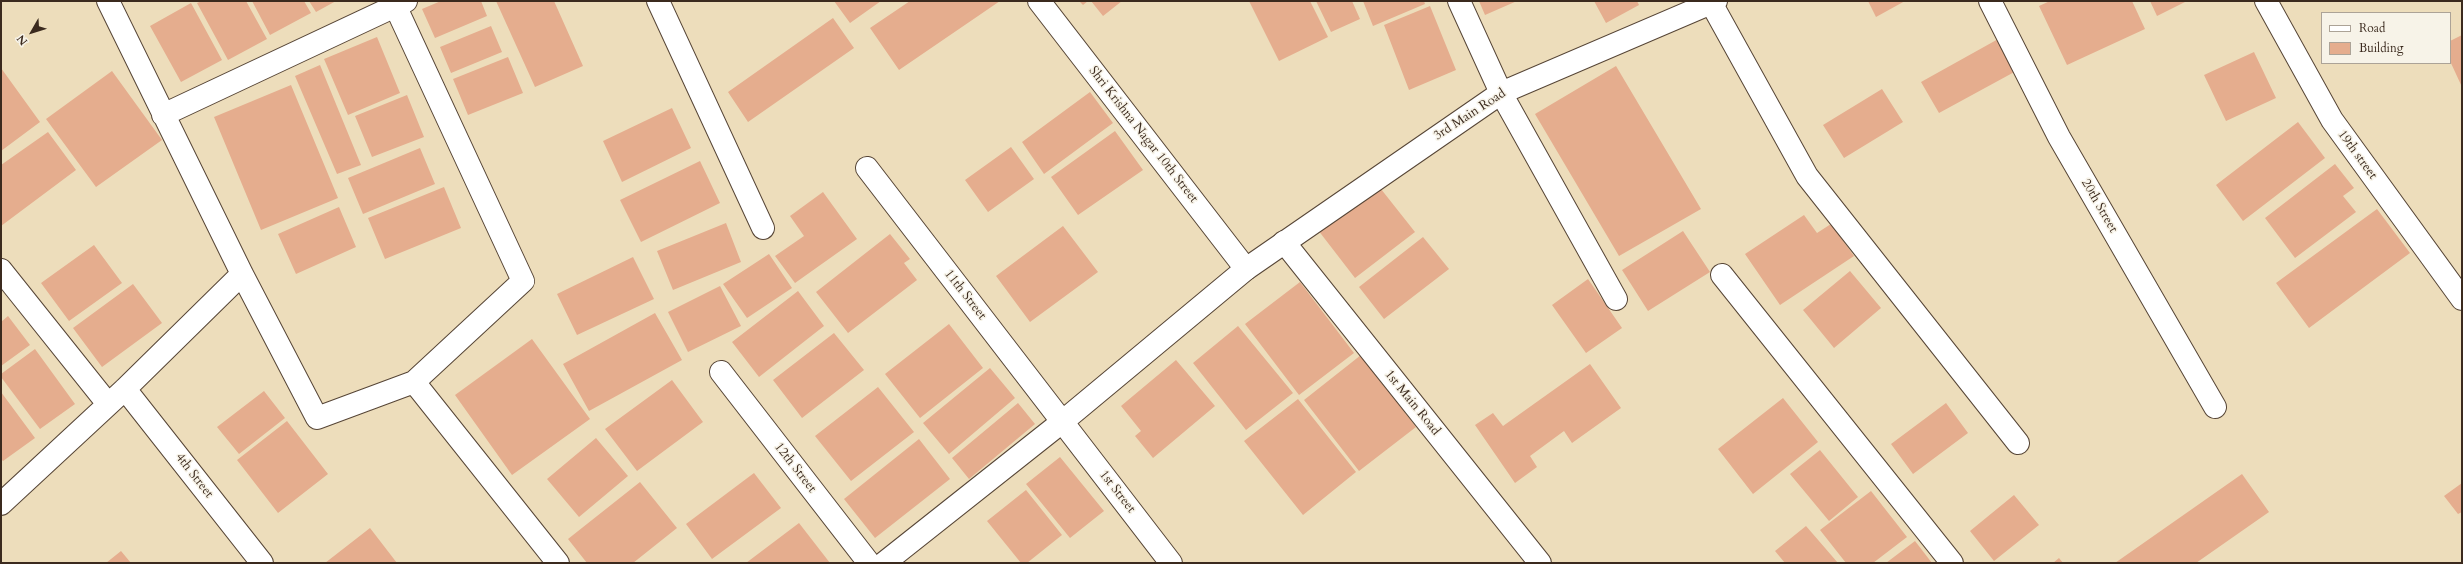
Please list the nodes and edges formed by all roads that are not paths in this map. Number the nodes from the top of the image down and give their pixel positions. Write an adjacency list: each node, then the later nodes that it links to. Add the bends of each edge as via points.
1 (108, 1): 10 (street)
2 (658, 1): 12 (street)
3 (1039, 1): 14 (street, Shri Krishna Nagar 10th Street)
4 (1460, 1): 9 (street)
5 (1990, 1): 24 (street, 20th Street, via 2060,137)
6 (2266, 1): 19 (street, 19th street, via 2332,120)
7 (1712, 2): 9 (street, 3rd Main Road); 26 (street, via 1807,176)
8 (398, 3): 10 (street); 21 (street, via 523,281)
9 (1501, 92): 13 (street, 3rd Main Road); 18 (street)
10 (162, 115): 16 (street)
11 (867, 168): 25 (street, 11th Street)
12 (763, 228)
13 (1284, 242): 14 (street, 3rd Main Road); 33 (street, 1st Main Road)
14 (1246, 269): 25 (street, 3rd Main Road)
15 (1, 270): 23 (street)
16 (242, 274): 21 (street, via 317,418); 22 (street)
17 (1722, 274): 34 (street)
18 (1616, 298)
19 (2462, 299)
20 (721, 372): 30 (street, 12th Street)
21 (414, 382): 29 (street)
22 (125, 389): 23 (street); 28 (street, 4th Street)
23 (108, 404): 27 (street)
24 (2215, 407)
25 (1062, 422): 31 (street, 3rd Main Road); 32 (street, 1st Street)
26 (2018, 443)
27 (1, 504)
28 (262, 563)
29 (558, 563)
30 (869, 563)
31 (884, 563)
32 (1171, 563)
33 (1540, 563)
34 (1952, 563)

